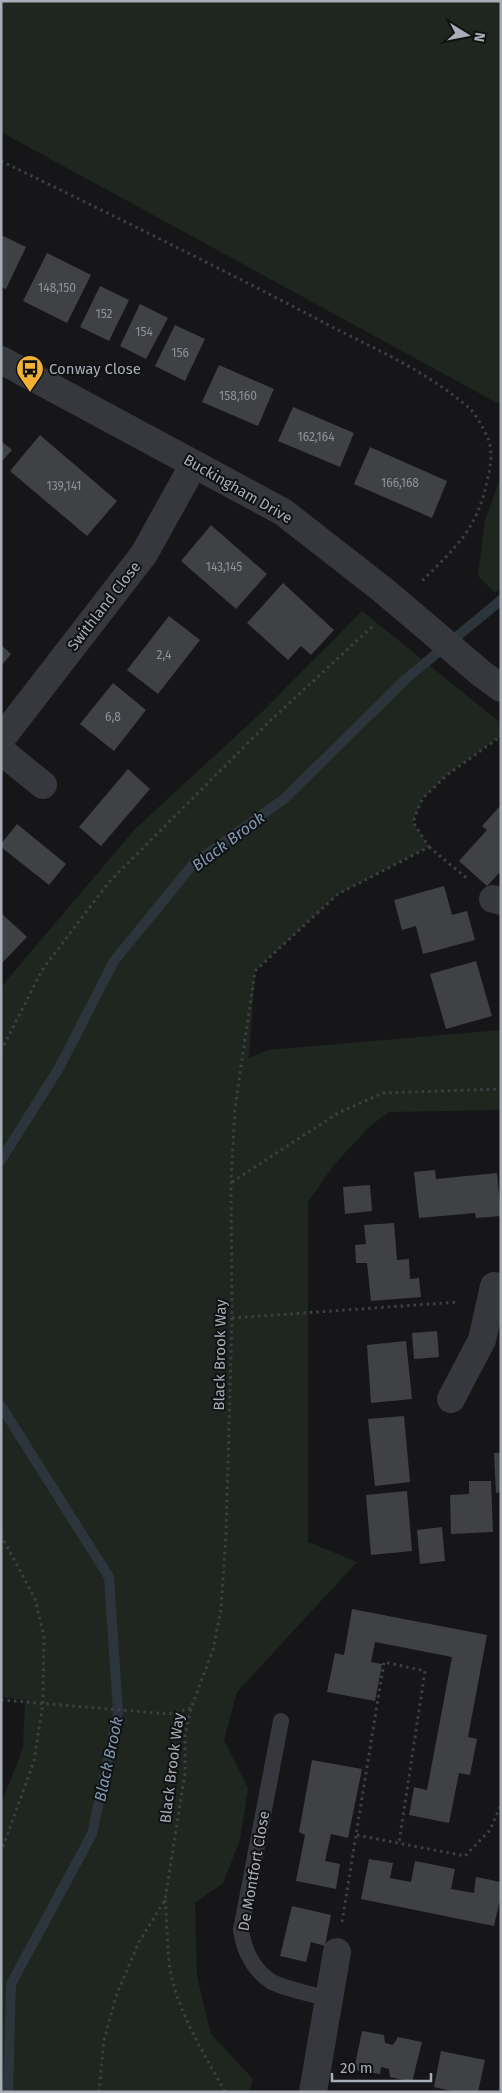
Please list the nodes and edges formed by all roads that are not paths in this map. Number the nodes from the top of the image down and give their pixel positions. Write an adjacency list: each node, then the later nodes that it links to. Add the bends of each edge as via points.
1 (1, 360): 2 (street, Buckingham Drive)
2 (194, 464): 3 (street, Buckingham Drive, via 282,512 400,603); 4 (street, Swithland Close, via 144,554)
3 (501, 688)
4 (1, 739)
5 (1, 751): 6 (street)
6 (43, 785)
7 (492, 1293): 8 (street)
8 (492, 1343): 9 (street)
9 (451, 1399)
10 (281, 1721): 12 (lane, De Montfort Close, via 241,1930 243,1947 255,1966 273,1982)
11 (337, 1952): 12 (street)
12 (329, 1999): 13 (street)
13 (312, 2092)

